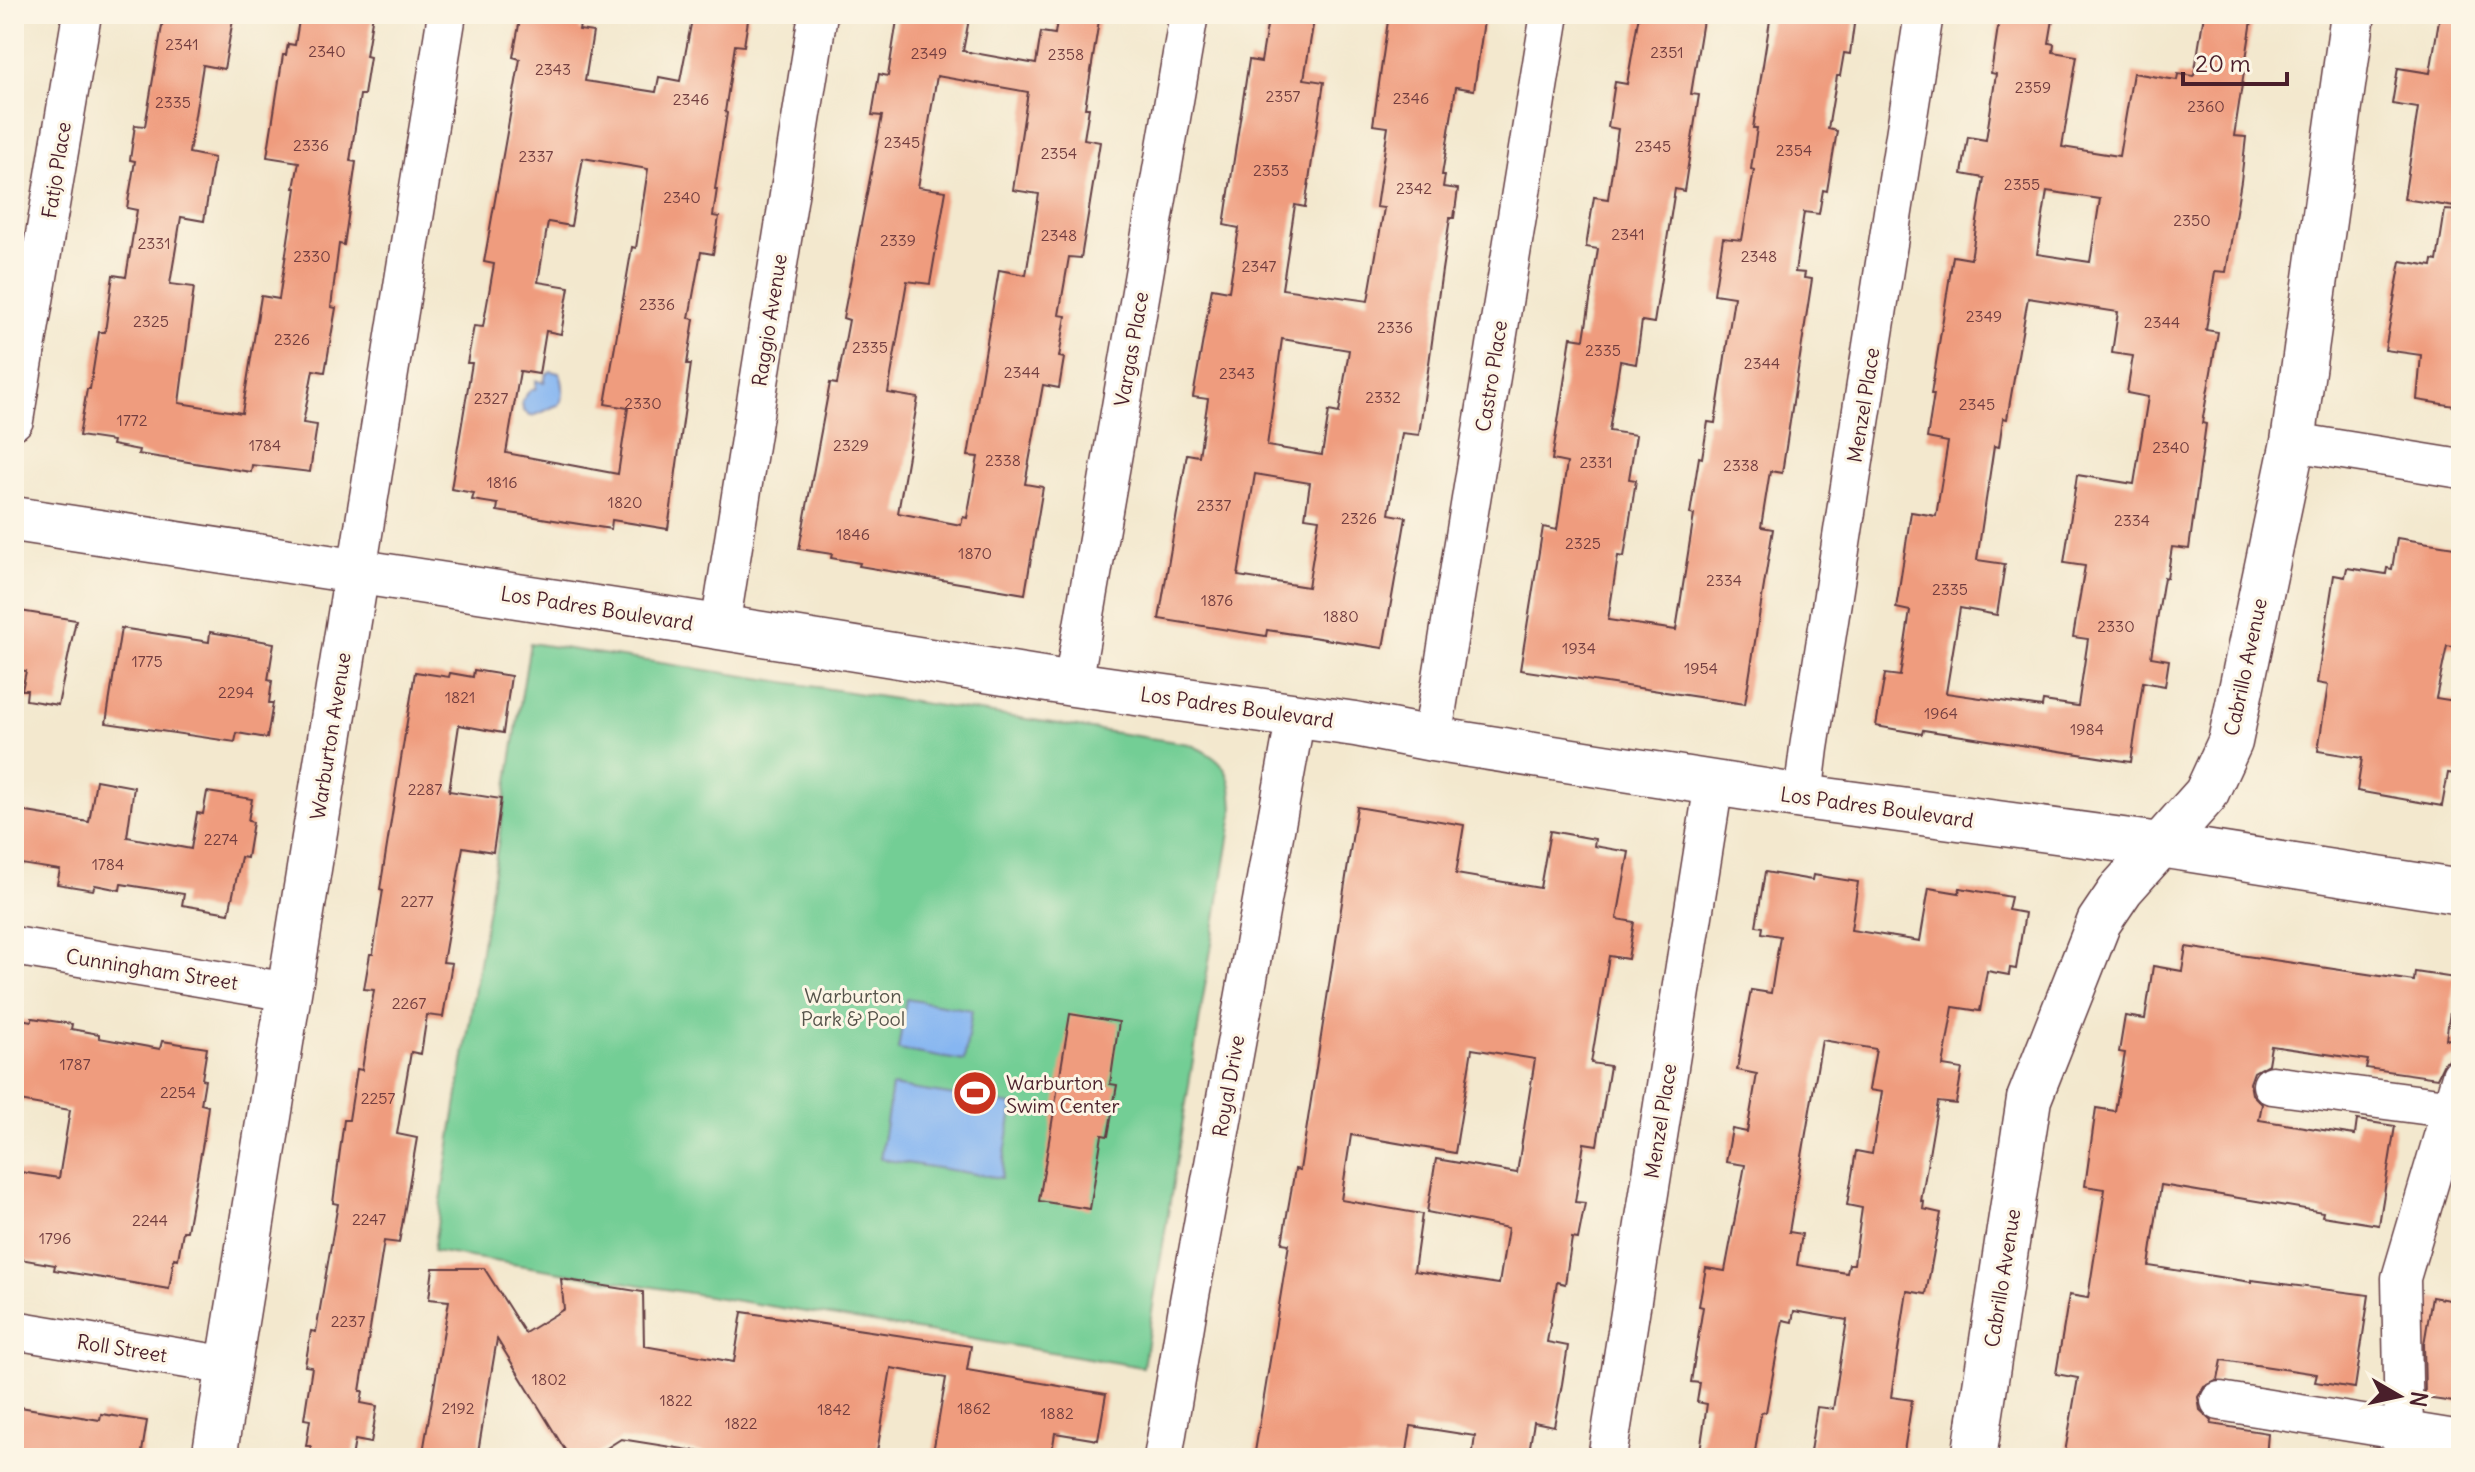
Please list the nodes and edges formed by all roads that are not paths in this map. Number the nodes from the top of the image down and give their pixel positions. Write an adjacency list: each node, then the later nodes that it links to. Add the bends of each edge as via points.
1 (82, 14): 8 (street, Fatjo Place)
2 (447, 14): 12 (street, Warburton Avenue)
3 (818, 14): 13 (street, Raggio Avenue)
4 (1189, 14): 14 (street, Vargas Place)
5 (1550, 14): 16 (street, Castro Place)
6 (1924, 14): 18 (street, Menzel Place)
7 (2353, 14): 9 (street, Cabrillo Avenue)
8 (14, 420)
9 (2293, 442): 10 (street); 19 (street, Cabrillo Avenue, via 2230,742 2206,794)
10 (2461, 469)
11 (14, 519): 12 (street, Los Padres Boulevard)
12 (357, 571): 13 (street, Los Padres Boulevard); 22 (street, Warburton Avenue)
13 (720, 627): 14 (street, Los Padres Boulevard)
14 (1073, 684): 15 (street, Los Padres Boulevard)
15 (1296, 715): 16 (street, Los Padres Boulevard); 31 (street, Royal Drive)
16 (1432, 739): 17 (street, Los Padres Boulevard)
17 (1714, 783): 18 (street, Los Padres Boulevard); 32 (street, Menzel Place)
18 (1803, 797): 19 (street, Los Padres Boulevard)
19 (2160, 845): 20 (street, Los Padres Boulevard); 33 (street, Cabrillo Avenue, via 2099,922 2029,1099)
20 (2461, 892)
21 (14, 946): 22 (street, Cunningham Street)
22 (289, 992): 26 (street, Warburton Avenue)
23 (2272, 1085): 24 (street)
24 (2458, 1098): 29 (street, via 2401,1278)
25 (14, 1330): 26 (street, Roll Street)
26 (229, 1366): 30 (street, Warburton Avenue)
27 (2220, 1401): 29 (street)
28 (2461, 1440): 29 (street)
29 (2403, 1445)
30 (214, 1458)
31 (1163, 1458)
32 (1607, 1458)
33 (1974, 1458)

